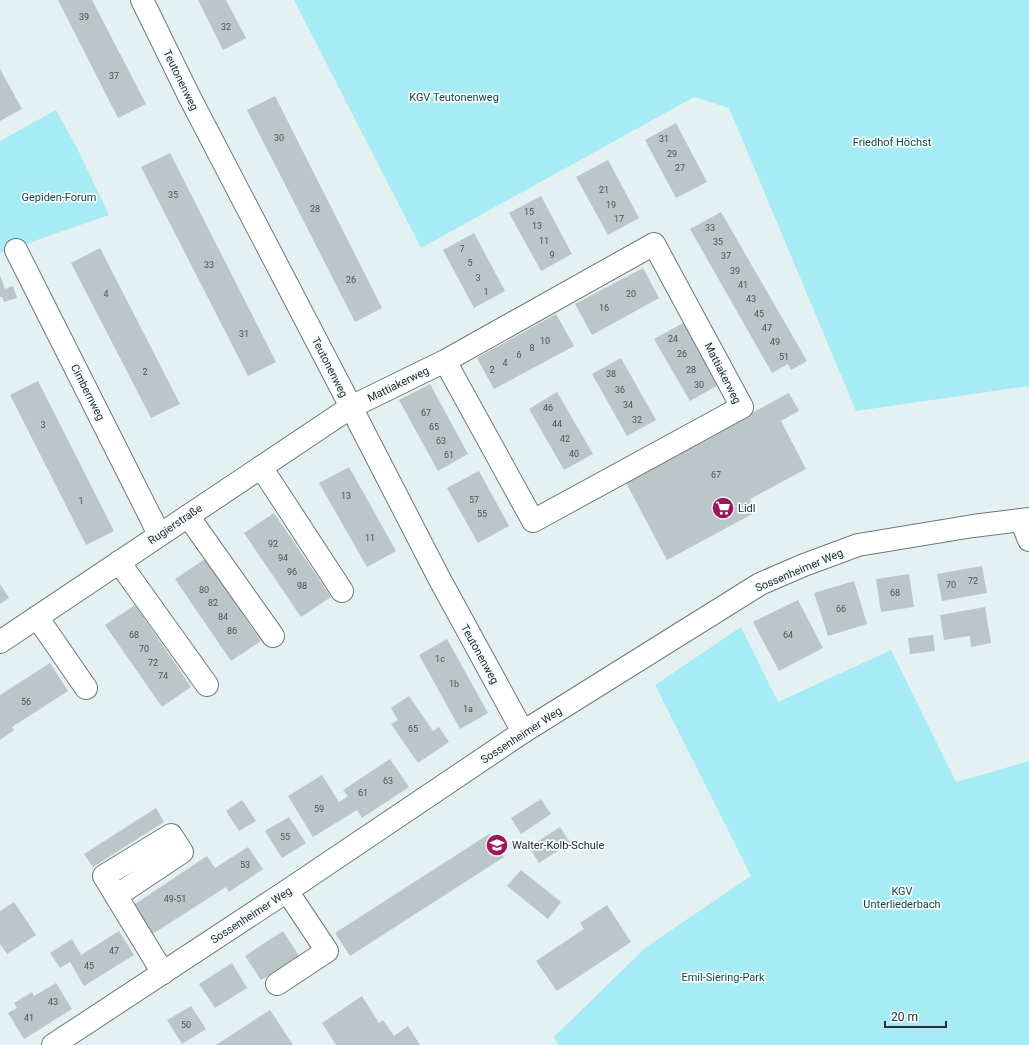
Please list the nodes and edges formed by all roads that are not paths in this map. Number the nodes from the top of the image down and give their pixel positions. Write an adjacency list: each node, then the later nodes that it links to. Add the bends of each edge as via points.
1 (142, 0): 4 (street, Teutonenweg, via 189,96)
2 (16, 250): 8 (street, Cimbernweg)
3 (445, 361): 3 (street, Mattiakerweg, via 654,244 742,407 533,521); 4 (street, Mattiakerweg)
4 (351, 407): 5 (street, Rugierstraße); 16 (street, Teutonenweg, via 438,578)
5 (261, 467): 6 (street, Rugierstraße); 10 (street)
6 (188, 516): 8 (street, Rugierstraße); 12 (street)
7 (1026, 526): 16 (street, Sossenheimer Weg, via 973,526 858,545 804,565 760,584)
8 (159, 535): 9 (street, Rugierstraße)
9 (119, 562): 11 (street, Rugierstraße); 14 (street)
10 (342, 591)
11 (38, 617): 13 (street, Rugierstraße); 15 (street)
12 (273, 636)
13 (0, 642)
14 (206, 685)
15 (86, 688)
16 (523, 732): 17 (street, Sossenheimer Weg)
17 (286, 891): 19 (street, Sossenheimer Weg); 20 (street, via 327,951)
18 (116, 896): 19 (street)
19 (163, 973): 21 (street, Sossenheimer Weg)
20 (277, 984)
21 (53, 1045)

